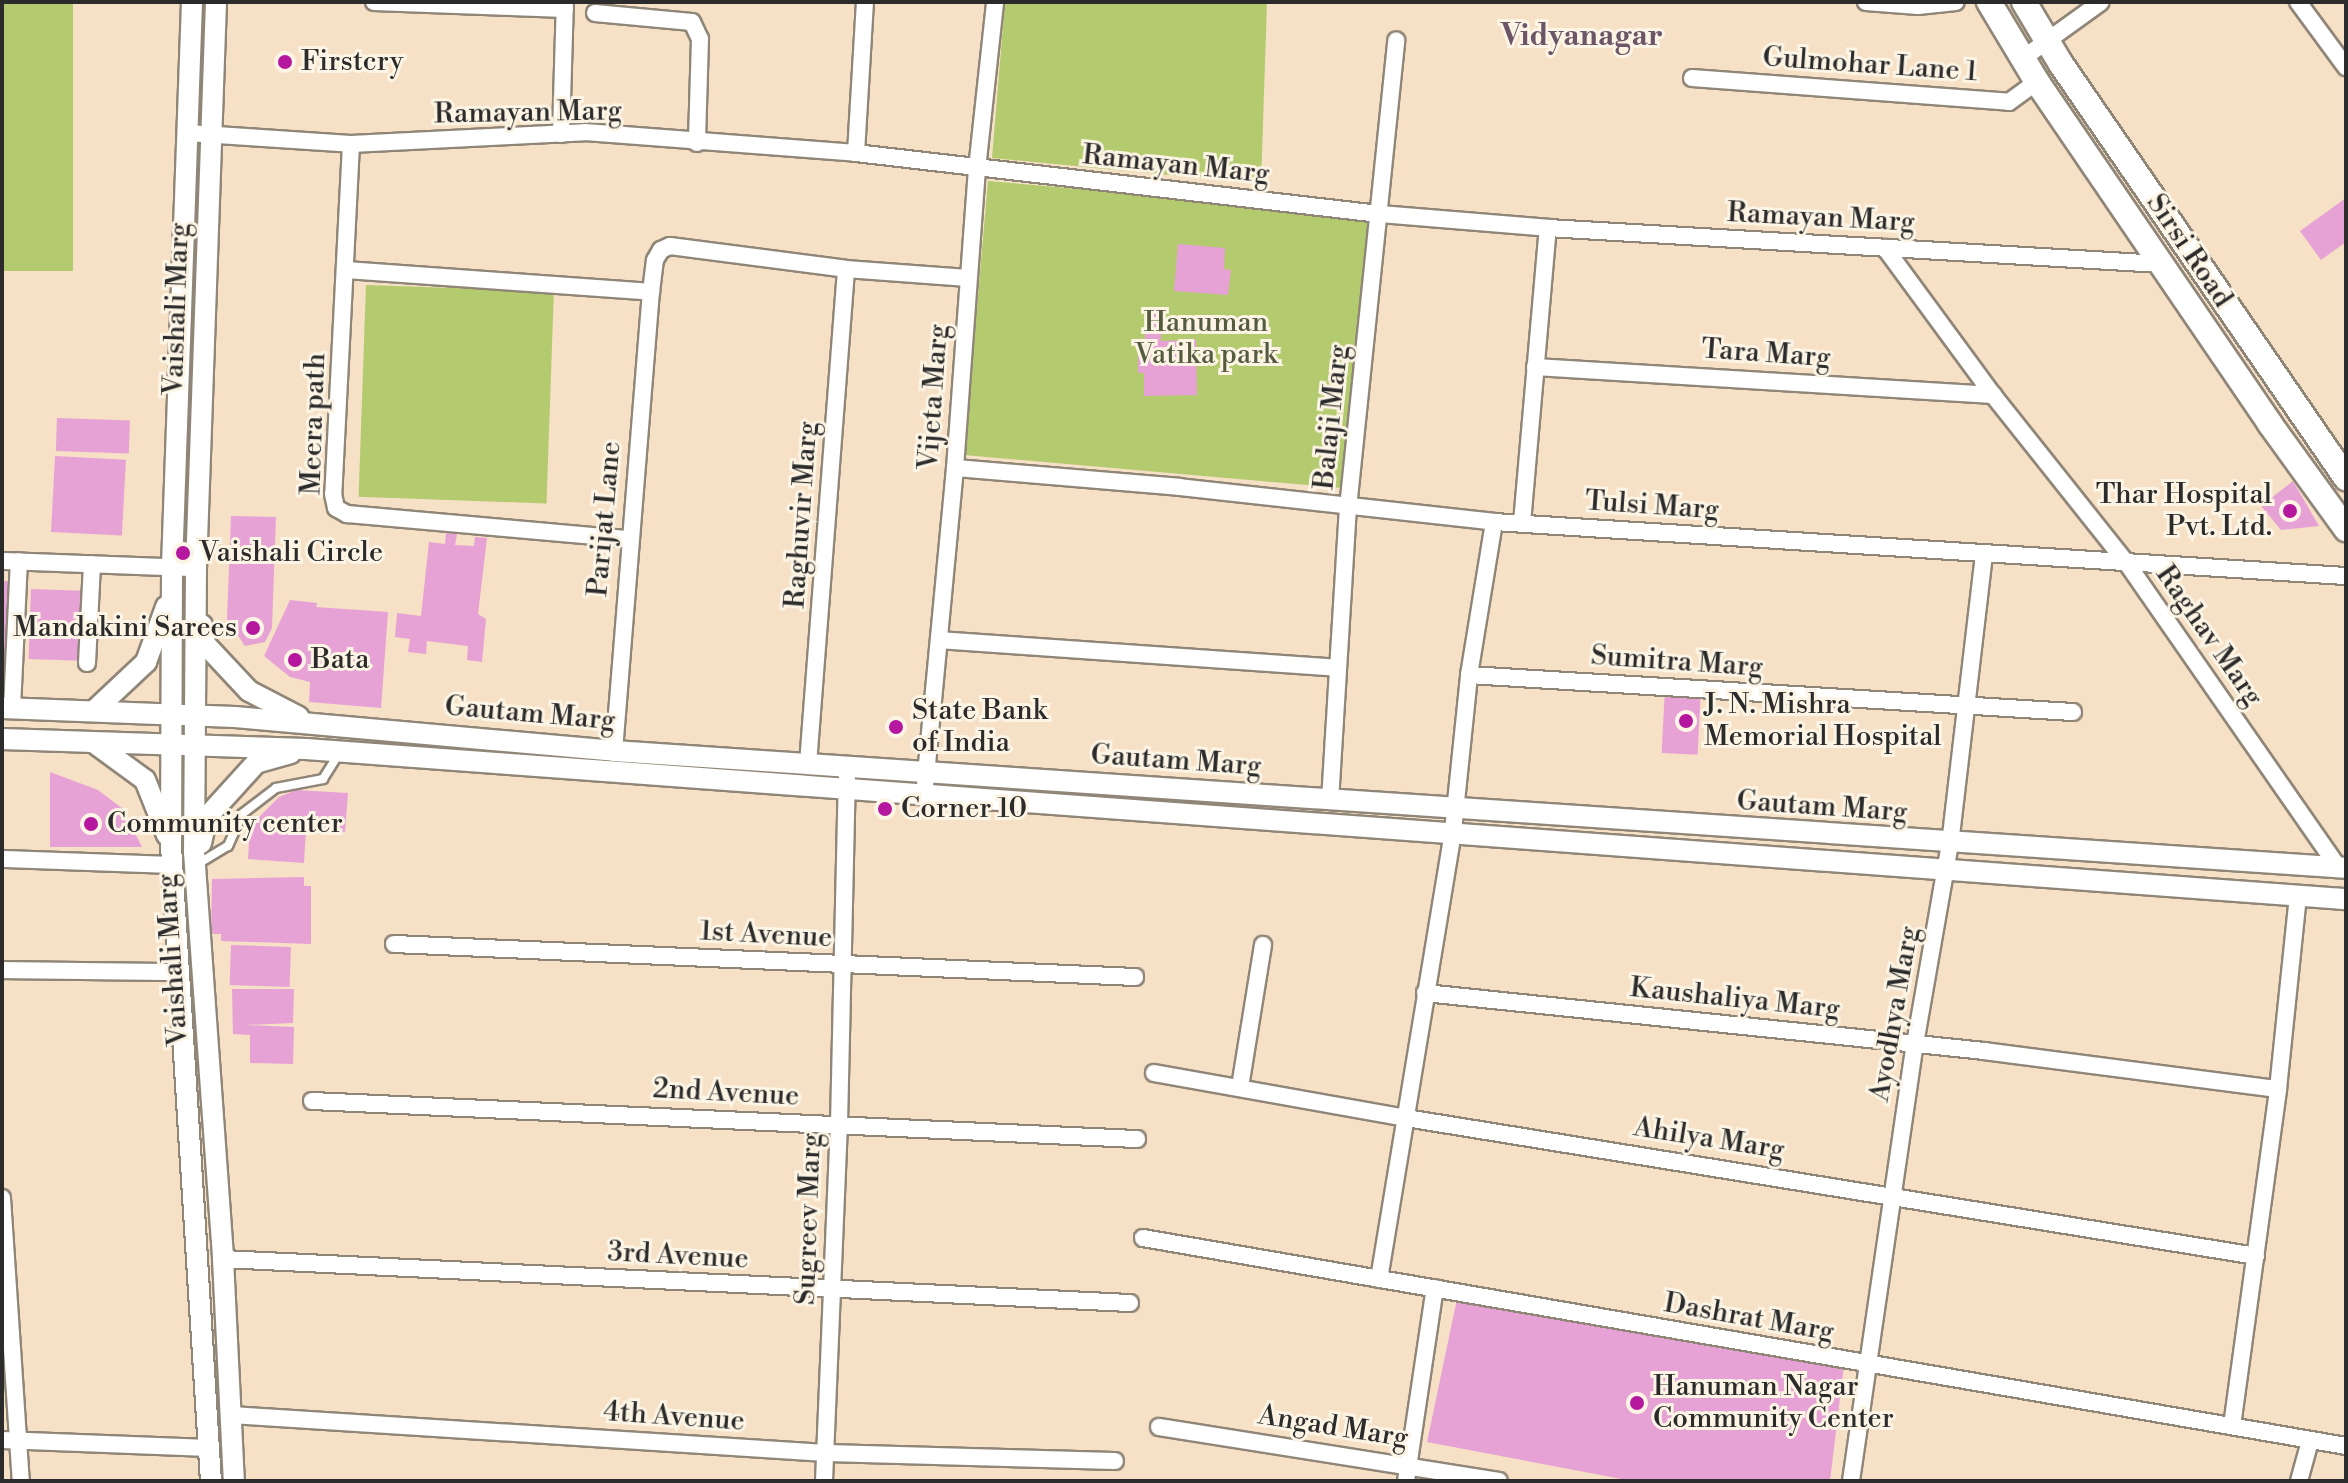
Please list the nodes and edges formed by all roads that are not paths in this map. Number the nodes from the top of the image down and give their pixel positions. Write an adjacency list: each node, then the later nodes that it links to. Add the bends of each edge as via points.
1 (192, 2): 20 (street, Vaishali Marg)
2 (216, 2): 21 (street, Vaishali Marg)
3 (374, 2): 12 (street)
4 (865, 2): 25 (street)
5 (995, 2): 26 (street, Vijeta Marg)
6 (1866, 2): 7 (street)
7 (1956, 2)
8 (1989, 2): 16 (main road, Sirsi Road)
9 (2024, 2): 15 (main road, Sirsi Road)
10 (2101, 2): 15 (street)
11 (2298, 2): 17 (street)
12 (565, 6): 22 (street)
13 (595, 13): 23 (street, via 692,22 700,39)
14 (1396, 40): 27 (street, Balaji Marg)
15 (2047, 42): 16 (street); 38 (main road, Sirsi Road)
16 (2022, 59): 19 (main road, Sirsi Road)
17 (2346, 67)
18 (1692, 78): 19 (street, Gulmohar Lane 1, via 2009,102)
19 (2037, 82): 30 (main road, Sirsi Road)
20 (187, 133): 21 (street, Ramayan Marg); 51 (street, Vaishali Marg)
21 (211, 134): 24 (street, Ramayan Marg); 49 (street, Vaishali Marg)
22 (561, 134): 23 (street, Ramayan Marg); 24 (street, Ramayan Marg)
23 (697, 143): 25 (street, Ramayan Marg)
24 (351, 144): 32 (street, Meera path)
25 (856, 153): 26 (street, Ramayan Marg)
26 (977, 169): 27 (street, Ramayan Marg); 33 (street, Vijeta Marg)
27 (1379, 214): 28 (street, Ramayan Marg); 40 (street, Balaji Marg)
28 (1548, 228): 29 (street, Ramayan Marg); 35 (street)
29 (1885, 248): 30 (street, Ramayan Marg); 36 (street, Raghav Marg)
30 (2161, 264): 39 (main road, Sirsi Road)
31 (846, 269): 33 (street); 34 (street, Parijat Lane, via 670,246 655,260); 71 (street, Raghuvir Marg)
32 (347, 270): 34 (street); 44 (street, Meera path, via 336,508 347,514)
33 (968, 278): 37 (street, Vijeta Marg)
34 (651, 292): 44 (street, Parijat Lane)
35 (1535, 367): 36 (street, Tara Marg); 42 (street)
36 (1993, 395): 47 (street, Raghav Marg)
37 (955, 468): 40 (street, Tulsi Marg); 53 (street, Vijeta Marg)
38 (2346, 478)
39 (2338, 502): 43 (main road, Sirsi Road)
40 (1348, 508): 41 (street, Tulsi Marg); 55 (street, Balaji Marg)
41 (1494, 522): 42 (street, Tulsi Marg); 56 (street)
42 (1522, 523): 45 (street, Tulsi Marg)
43 (2346, 529)
44 (629, 539): 69 (street, Parijat Lane)
45 (1984, 554): 47 (street, Tulsi Marg); 57 (street, Ayodhya Marg)
46 (11, 561): 48 (street); 58 (street)
47 (2126, 562): 50 (street, Tulsi Marg); 84 (street, Raghav Marg)
48 (92, 564): 51 (street); 54 (street)
49 (196, 568): 51 (street); 52 (street, Vaishali Marg)
50 (2346, 576)
51 (172, 578): 59 (street, via 146,662); 61 (street, Vaishali Marg)
52 (197, 589): 62 (street, Vaishali Marg); 63 (street, via 205,644 249,691)
53 (939, 640): 55 (street); 73 (street, Vijeta Marg)
54 (87, 663)
55 (1336, 668): 76 (street, Balaji Marg)
56 (1469, 675): 57 (street, Sumitra Marg); 77 (street)
57 (1966, 707): 60 (street, Sumitra Marg); 79 (street, Ayodhya Marg)
58 (7, 708): 59 (street, Gautam Marg)
59 (96, 709): 61 (street, Gautam Marg)
60 (2073, 712)
61 (171, 713): 62 (street, Gautam Marg); 66 (street, Vaishali Marg)
62 (194, 715): 63 (street, Gautam Marg); 67 (street, Vaishali Marg)
63 (310, 722): 69 (street, Gautam Marg)
64 (2, 739): 65 (street)
65 (93, 742): 66 (street, Gautam Marg); 80 (street, via 145,780)
66 (170, 744): 67 (street, Gautam Marg); 80 (street, Vaishali Marg)
67 (193, 745): 68 (street, Gautam Marg); 82 (street, Vaishali Marg)
68 (306, 749): 70 (street, Gautam Marg); 82 (street, via 256,763 207,817)
69 (614, 751): 71 (street, Gautam Marg)
70 (340, 752): 74 (street, Gautam Marg); 82 (lane, via 323,779 276,788 242,814 228,846)
71 (808, 764): 72 (street, Gautam Marg)
72 (847, 767): 73 (street, Gautam Marg); 74 (street, Sugreev Marg)
73 (925, 772): 75 (street, Vijeta Marg); 76 (street, Gautam Marg)
74 (846, 790): 75 (street, Gautam Marg); 89 (street, Sugreev Marg)
75 (924, 796): 78 (street, Gautam Marg)
76 (1330, 801): 77 (street, Gautam Marg)
77 (1455, 809): 78 (street); 79 (street, Gautam Marg)
78 (1453, 831): 83 (street, Gautam Marg); 94 (street)
79 (1950, 844): 83 (street, Ayodhya Marg); 84 (street, Gautam Marg)
80 (171, 855): 81 (street); 92 (street, Vaishali Marg)
81 (2, 859)
82 (195, 866): 91 (street, Vaishali Marg)
83 (1947, 867): 85 (street, Gautam Marg); 95 (street, Ayodhya Marg)
84 (2342, 868)
85 (2298, 895): 86 (street, Gautam Marg); 98 (street)
86 (2346, 899)
87 (394, 944): 89 (street, 1st Avenue)
88 (1263, 945): 97 (street)
89 (841, 965): 93 (street, 1st Avenue); 101 (street, Sugreev Marg)
90 (2, 970): 92 (street)
91 (202, 970): 92 (street); 107 (street, Vaishali Marg)
92 (178, 972): 121 (street, Vaishali Marg)
93 (1135, 977)
94 (1425, 993): 95 (street, Kaushaliya Marg); 100 (street)
95 (1915, 1044): 98 (street, Kaushaliya Marg); 103 (street, Ayodhya Marg)
96 (1154, 1073): 97 (street, Ahilya Marg)
97 (1240, 1087): 100 (street, Ahilya Marg)
98 (2278, 1089): 106 (street)
99 (312, 1101): 101 (street, 2nd Avenue)
100 (1406, 1118): 103 (street, Ahilya Marg); 108 (street)
101 (839, 1124): 102 (street, 2nd Avenue); 110 (street, Sugreev Marg)
102 (1137, 1139)
103 (1893, 1195): 106 (street, Ahilya Marg); 112 (street, Ayodhya Marg)
104 (2, 1198): 117 (street)
105 (1143, 1238): 108 (street, Dashrat Marg)
106 (2256, 1256): 114 (street)
107 (223, 1259): 110 (street, 3rd Avenue); 113 (street, Vaishali Marg)
108 (1379, 1279): 109 (street, Dashrat Marg)
109 (1435, 1288): 112 (street, Dashrat Marg); 124 (street)
110 (833, 1290): 111 (street, 3rd Avenue); 122 (street, Sugreev Marg)
111 (1130, 1303)
112 (1868, 1366): 114 (street, Dashrat Marg); 130 (street, Ayodhya Marg)
113 (231, 1415): 120 (street, Vaishali Marg); 122 (street, 4th Avenue)
114 (2232, 1426): 118 (street, Dashrat Marg)
115 (1159, 1427): 124 (street, Angad Marg)
116 (2, 1440): 117 (street)
117 (21, 1441): 121 (street); 125 (street)
118 (2310, 1441): 119 (street, Dashrat Marg); 131 (street)
119 (2346, 1446)
120 (232, 1447): 121 (street); 127 (street, Vaishali Marg)
121 (209, 1448): 126 (street, Vaishali Marg)
122 (826, 1453): 123 (street, 4th Avenue); 128 (street, Sugreev Marg)
123 (1115, 1461)
124 (1407, 1473): 129 (street, Angad Marg)
125 (21, 1481)
126 (211, 1481)
127 (234, 1481)
128 (824, 1481)
129 (1499, 1481)
130 (1851, 1481)
131 (2299, 1481)

